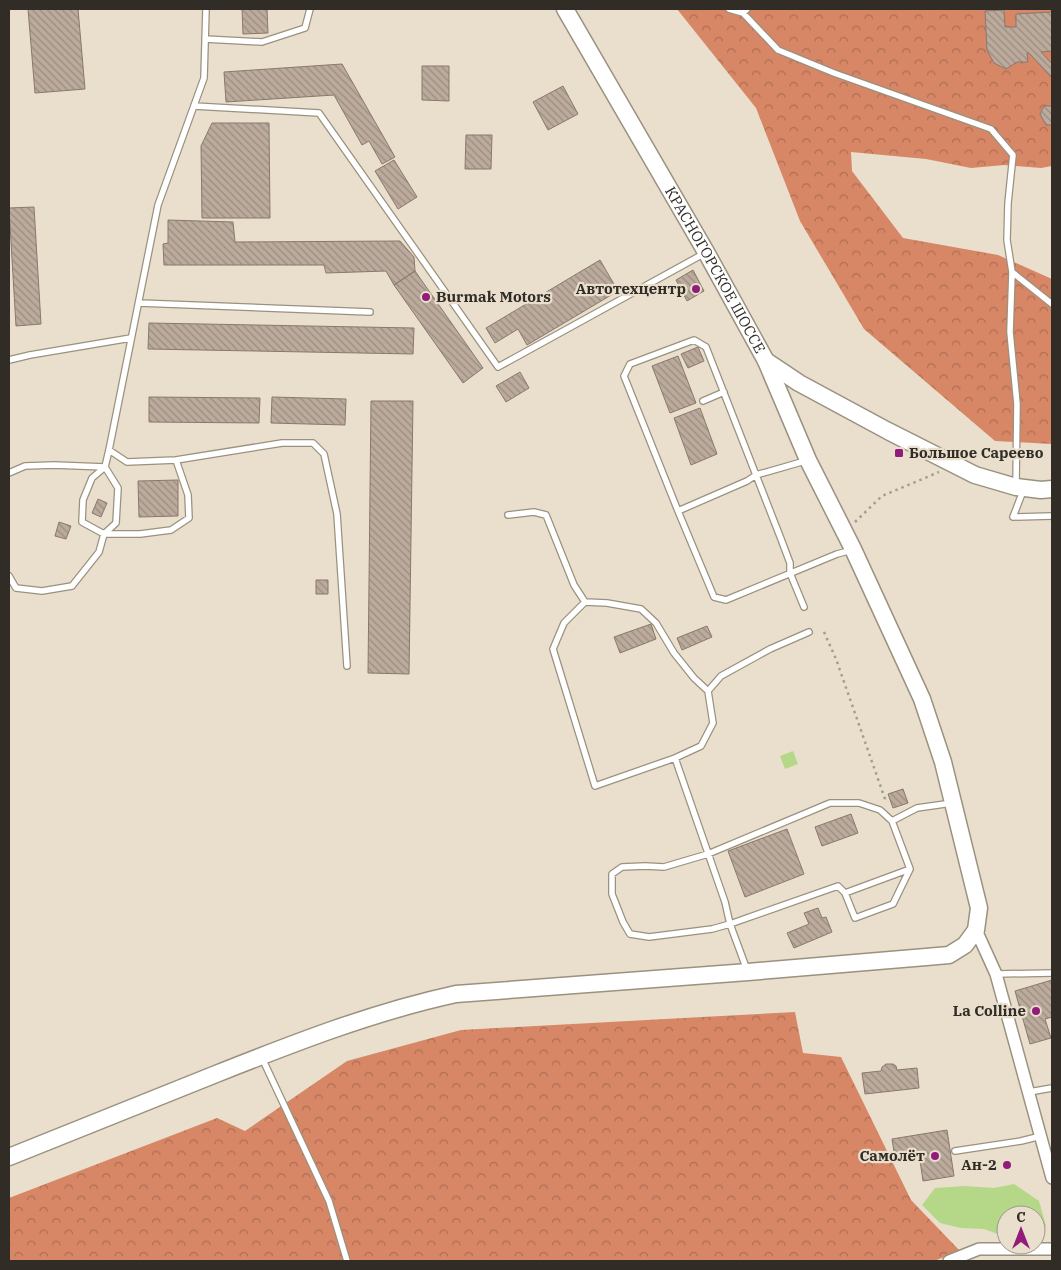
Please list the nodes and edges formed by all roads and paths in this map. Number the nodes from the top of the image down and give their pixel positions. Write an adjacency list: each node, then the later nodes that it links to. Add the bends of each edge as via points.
1 (206, 9): 6 (lane)
2 (310, 9): 6 (lane, via 305,28 262,42)
3 (565, 9): 8 (street, КРАСНОГОРСКОЕ ШОССЕ)
4 (729, 9): 5 (lane)
5 (745, 11): 9 (lane, via 778,50 992,129 1013,155 1007,240)
6 (205, 39): 7 (lane, via 204,78)
7 (194, 106): 8 (lane, via 319,113 498,366); 10 (lane, via 158,205)
8 (706, 252): 15 (street, КРАСНОГОРСКОЕ ШОССЕ)
9 (1012, 272): 11 (lane); 25 (lane, via 1010,332)
10 (139, 302): 12 (lane); 13 (lane)
11 (1052, 304)
12 (370, 312)
13 (132, 338): 14 (lane); 18 (lane)
14 (9, 360)
15 (766, 361): 20 (street); 21 (street, КРАСНОГОРСКОЕ ШОССЕ, via 799,383)
16 (724, 392): 17 (lane); 24 (lane); 27 (lane, via 706,347 694,340 630,364 624,376)
17 (703, 401)
18 (109, 450): 19 (lane, via 127,462); 22 (lane)
19 (176, 460): 31 (lane, via 188,495 189,518 171,530); 39 (lane, via 282,443 313,443 324,454 337,514)
20 (808, 460): 24 (lane); 30 (street)
21 (954, 464): 25 (street, КРАСНОГОРСКОЕ ШОССЕ, via 975,475); 30 (path, via 882,496)
22 (105, 467): 23 (lane, via 54,464 25,466); 31 (lane, via 118,488 116,523); 31 (lane, via 92,478 83,500 82,522)
23 (9, 473)
24 (756, 475): 27 (lane); 33 (lane, via 790,563)
25 (1020, 488): 26 (street, КРАСНОГОРСКОЕ ШОССЕ); 29 (lane, via 1013,517)
26 (1052, 489)
27 (678, 511): 33 (lane, via 714,597 726,600)
28 (508, 515): 35 (lane, via 534,512 546,515 574,585)
29 (1052, 516)
30 (844, 532): 32 (street)
31 (104, 534): 34 (lane, via 99,552 72,586 42,591 16,588)
32 (853, 549): 33 (lane); 42 (street, via 922,699)
33 (790, 573): 36 (lane)
34 (9, 576)
35 (585, 602): 40 (lane, via 642,609 656,623 674,654); 41 (lane, via 564,623 552,649 595,786)
36 (804, 607)
37 (809, 632): 40 (lane, via 720,676)
38 (824, 632): 43 (path, via 885,799)
39 (347, 666)
40 (708, 690): 41 (lane, via 713,722 701,746)
41 (675, 758): 45 (lane)
42 (954, 803): 44 (lane, via 917,808); 49 (street, via 979,908)
43 (880, 810): 44 (lane); 45 (lane, via 859,803 830,803)
44 (892, 821): 46 (lane)
45 (708, 854): 48 (lane); 48 (lane, via 664,866 622,867 612,874 612,894 630,934 649,937 684,934)
46 (910, 869): 47 (lane); 47 (lane, via 893,904 855,918)
47 (846, 893): 48 (lane, via 838,886)
48 (730, 924): 50 (lane)
49 (976, 930): 50 (street, via 965,945 949,955); 52 (street)
50 (748, 972): 53 (street, via 456,994 368,1017)
51 (1052, 973): 52 (lane)
52 (996, 974): 55 (street)
53 (261, 1056): 58 (street); 61 (lane, via 329,1201)
54 (1052, 1088): 55 (lane)
55 (1029, 1092): 56 (street)
56 (1041, 1136): 57 (lane); 59 (street)
57 (956, 1151)
58 (9, 1157)
59 (1052, 1178)
60 (1052, 1249): 62 (street, via 979,1249)
61 (347, 1261)
62 (949, 1261)

